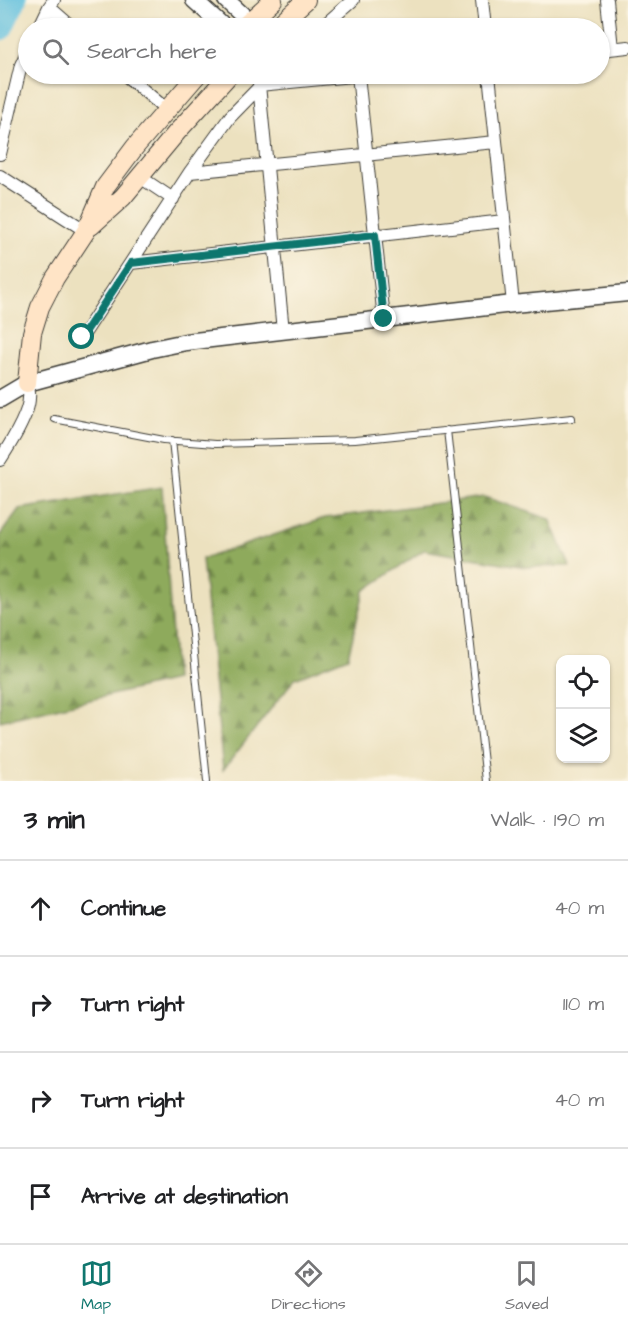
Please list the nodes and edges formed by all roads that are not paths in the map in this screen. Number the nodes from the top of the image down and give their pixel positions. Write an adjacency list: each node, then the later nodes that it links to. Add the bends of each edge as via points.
1 (194, 0): 11 (street)
2 (226, 0): 12 (street)
3 (273, 0): 13 (main road)
4 (306, 0): 14 (main road)
5 (353, 0): 15 (street)
6 (482, 0): 16 (street)
7 (607, 0): 17 (street)
8 (51, 4): 9 (street); 10 (street)
9 (44, 18)
10 (64, 18)
11 (214, 18)
12 (241, 18)
13 (256, 18)
14 (286, 18)
15 (332, 18)
16 (484, 18)
17 (607, 18)
18 (628, 47): 19 (street)
19 (610, 49)
20 (18, 78): 30 (street)
21 (136, 84): 28 (street)
22 (189, 84): 28 (main road)
23 (221, 84): 35 (main road)
24 (278, 84): 27 (street)
25 (359, 84): 31 (street)
26 (490, 84): 29 (street)
27 (260, 86): 32 (street); 33 (street, via 230,117)
28 (166, 110): 38 (main road, via 105,187)
29 (496, 142): 31 (street); 37 (street)
30 (0, 154)
31 (366, 155): 32 (street); 39 (street)
32 (267, 165): 33 (street); 40 (street)
33 (190, 172): 36 (street)
34 (0, 176): 38 (street)
35 (140, 177): 36 (street); 38 (main road)
36 (173, 199): 41 (street)
37 (504, 221): 39 (street); 43 (street)
38 (86, 231): 47 (main road, via 40,307 32,333)
39 (375, 235): 40 (street); 44 (street)
40 (275, 247): 41 (street); 45 (street)
41 (131, 263): 46 (street)
42 (628, 293): 43 (street)
43 (513, 304): 44 (street)
44 (384, 319): 45 (street)
45 (283, 331): 47 (street, via 174,344)
46 (82, 337)
47 (27, 383): 48 (street); 53 (street, via 27,411)
48 (0, 399)
49 (54, 418): 52 (lane)
50 (572, 418): 51 (lane)
51 (447, 430): 52 (lane, via 343,440 215,444); 55 (lane)
52 (172, 440): 54 (lane)
53 (0, 460)
54 (207, 781)
55 (486, 781)

